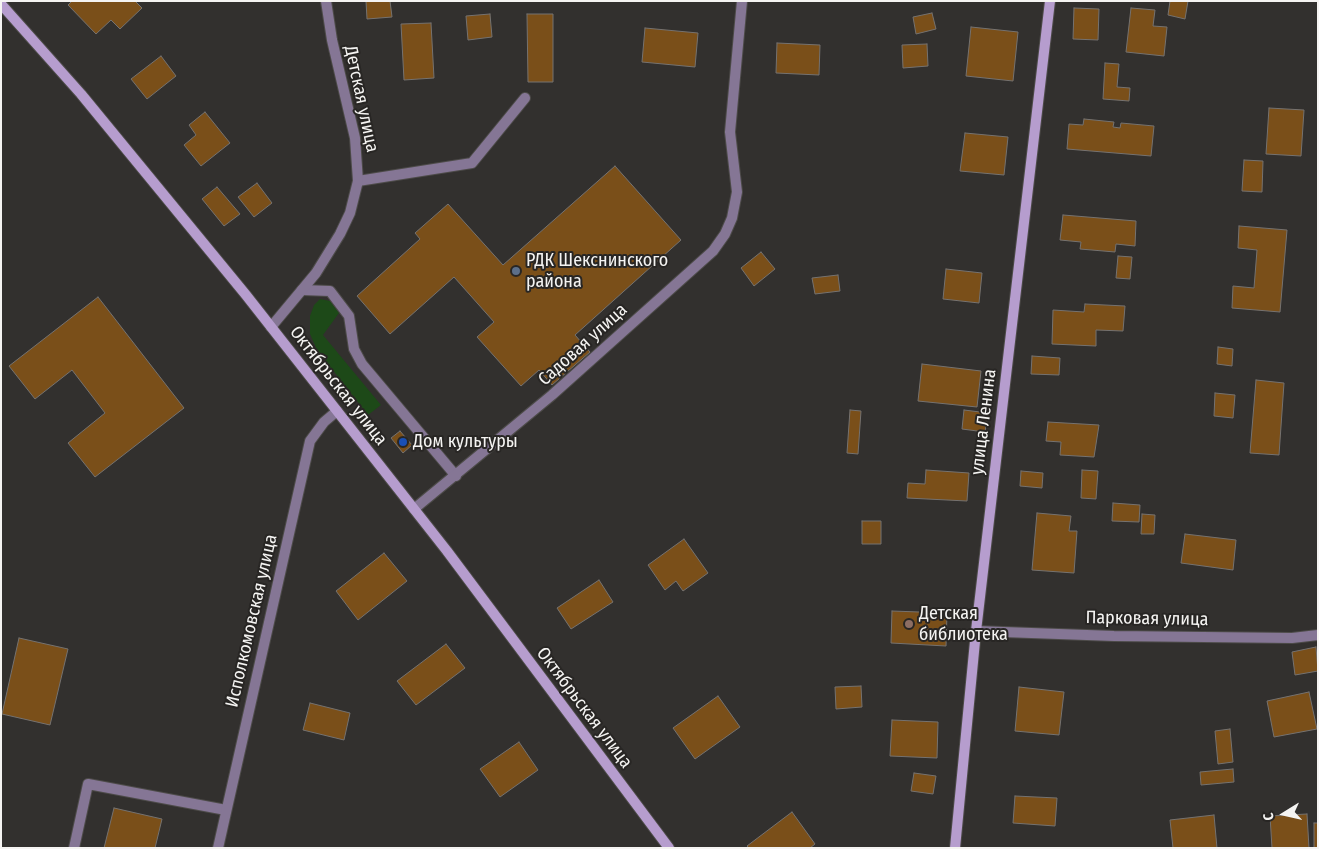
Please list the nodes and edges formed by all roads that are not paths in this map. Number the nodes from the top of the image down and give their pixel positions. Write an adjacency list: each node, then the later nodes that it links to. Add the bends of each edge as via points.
1 (326, 1): 6 (street, Детская улица, via 355,138)
2 (742, 1): 10 (street, Садовая улица, via 730,132 737,192 725,234 713,250 596,356)
3 (1050, 1): 12 (street, улица Ленина)
4 (1, 4): 8 (street, Октябрьская улица, via 81,94)
5 (525, 98): 6 (street, via 472,163)
6 (358, 181): 7 (street, Детская улица, via 350,213 340,234)
7 (302, 290): 8 (street, Детская улица); 10 (street, via 330,291 349,316 354,349 362,364)
8 (271, 327): 9 (street, Октябрьская улица)
9 (337, 411): 11 (street, Октябрьская улица); 14 (street, Исполкомовская улица, via 310,441)
10 (456, 476): 11 (street, Садовая улица)
11 (414, 510): 17 (street, Октябрьская улица)
12 (976, 631): 13 (street, Парковая улица, via 1114,636 1292,638); 18 (street, улица Ленина)
13 (1318, 635)
14 (226, 810): 15 (street, via 88,784); 16 (street, Исполкомовская улица)
15 (74, 848)
16 (218, 848)
17 (669, 848)
18 (955, 848)

